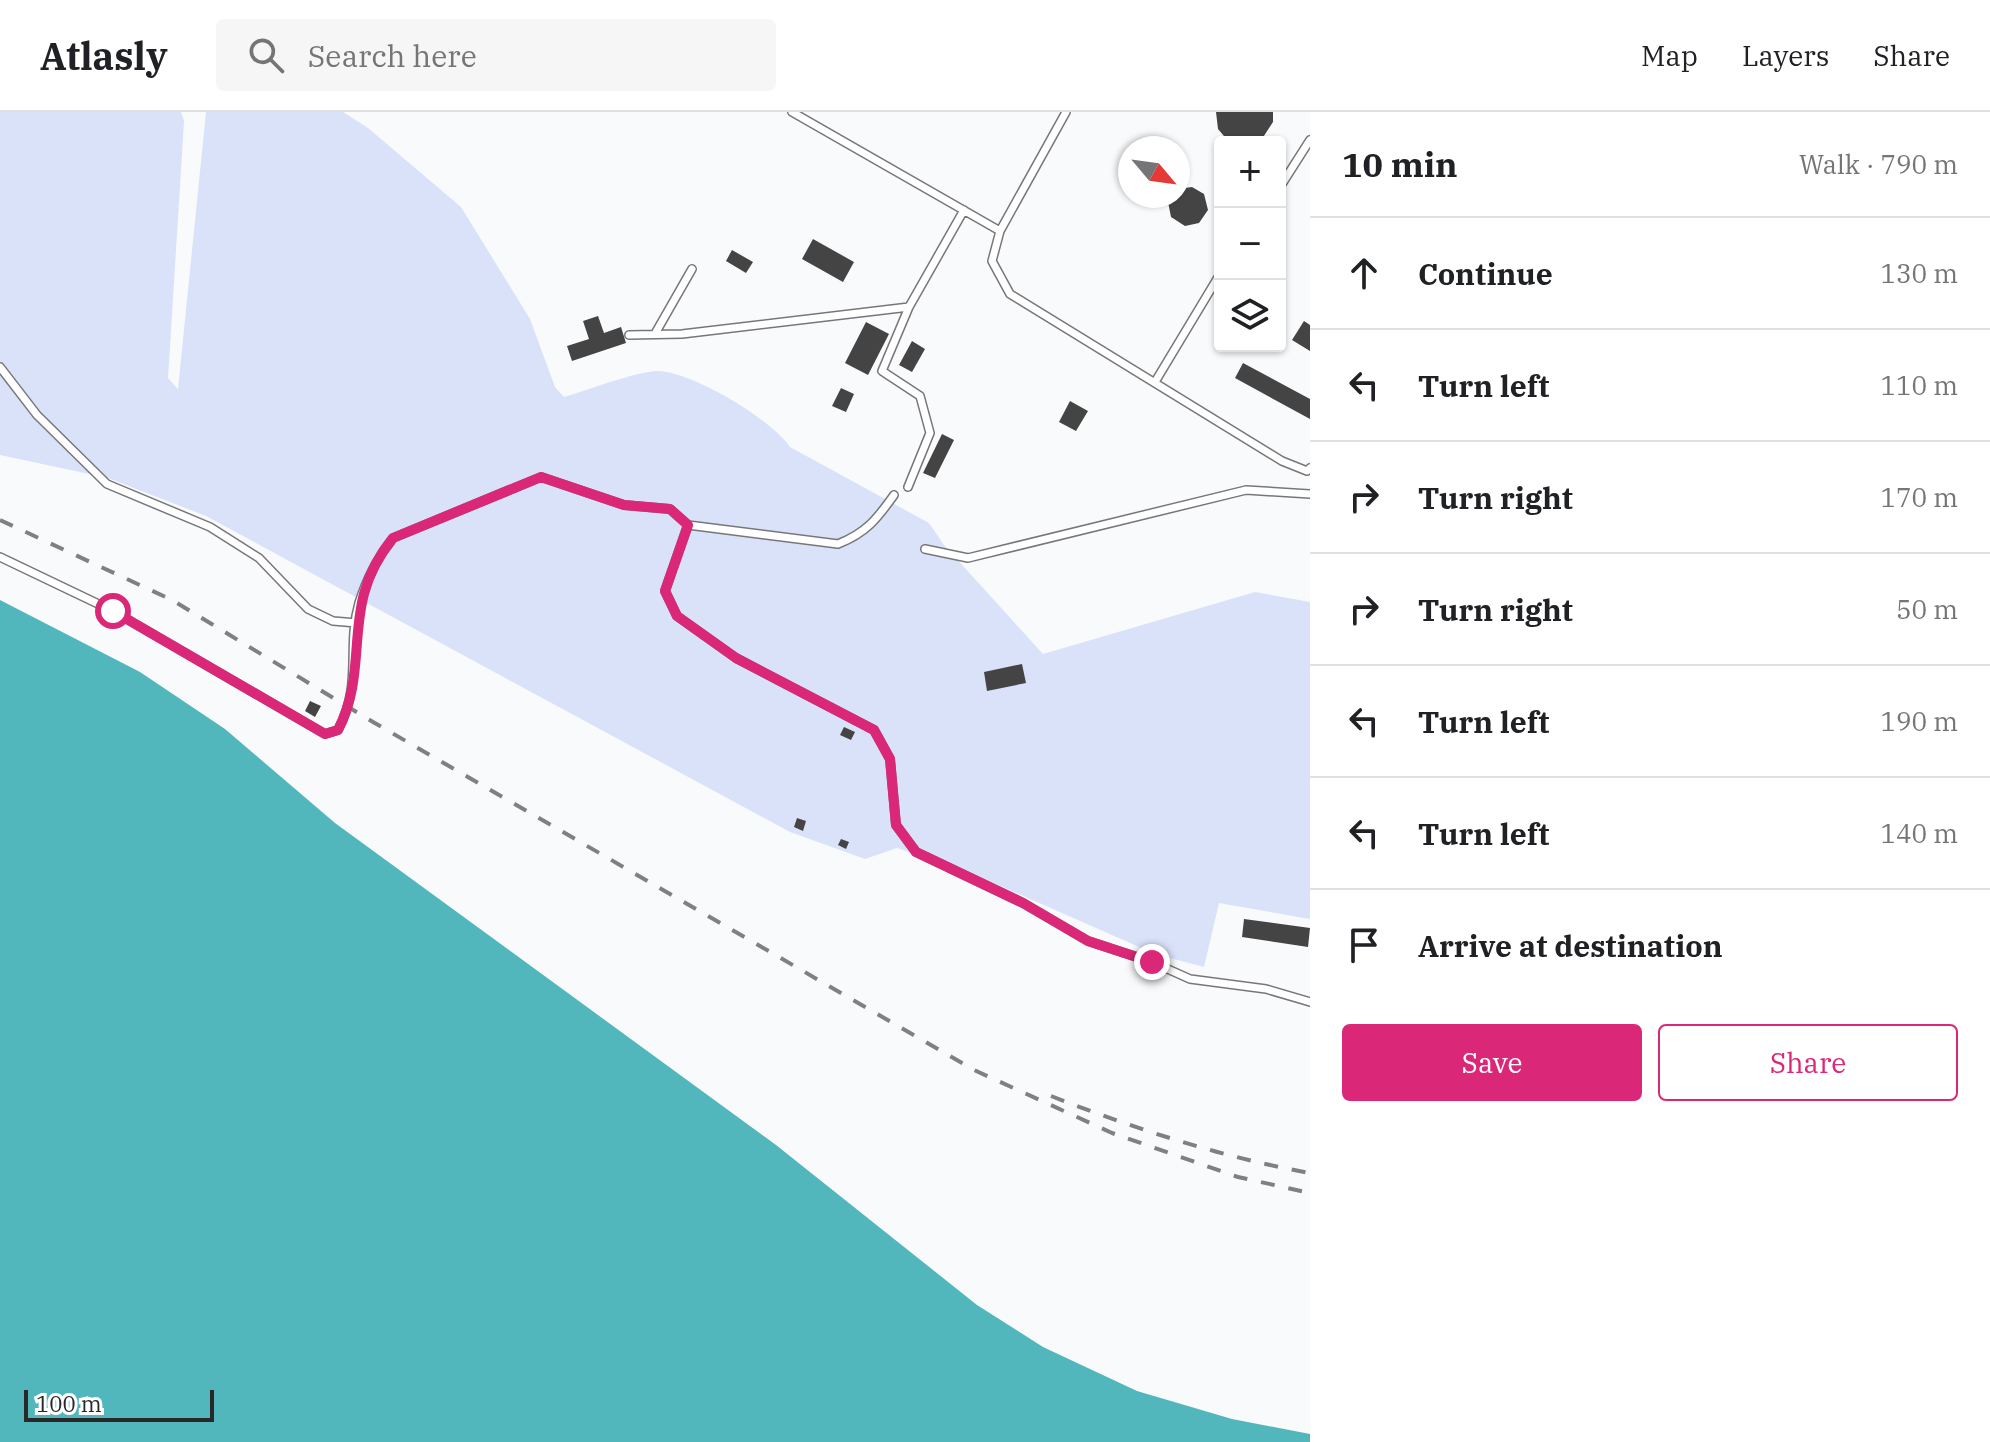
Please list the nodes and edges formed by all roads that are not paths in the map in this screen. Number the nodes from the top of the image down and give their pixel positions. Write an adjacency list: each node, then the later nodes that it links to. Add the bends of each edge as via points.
1 (792, 112): 5 (lane)
2 (1066, 112): 6 (lane)
3 (1310, 140): 4 (lane)
4 (1286, 178)
5 (964, 210): 6 (lane); 9 (lane)
6 (1000, 231): 13 (lane, via 992,261 1010,294)
7 (692, 269): 10 (lane)
8 (1216, 280): 13 (lane)
9 (909, 307): 10 (lane, via 682,334); 15 (lane, via 882,371 920,396 930,433)
10 (656, 332): 11 (lane)
11 (629, 335)
12 (0, 367): 21 (lane, via 37,415 107,484 210,527 259,558 308,609 333,621)
13 (1155, 382): 14 (lane, via 1282,461)
14 (1309, 470)
15 (908, 487)
16 (1310, 494): 19 (lane, via 1246,490 968,558)
17 (894, 495): 18 (lane, via 874,524 838,544)
18 (688, 525): 21 (lane, via 670,509 624,505 541,477 393,538 379,555 358,605); 22 (lane, via 665,591 677,616 736,658 874,730 890,759 896,825 916,852 1088,941 1190,979 1266,989)
19 (925, 549)
20 (3, 558): 21 (lane, via 113,611 325,734 338,730 352,698)
21 (357, 623)
22 (1310, 1002)

